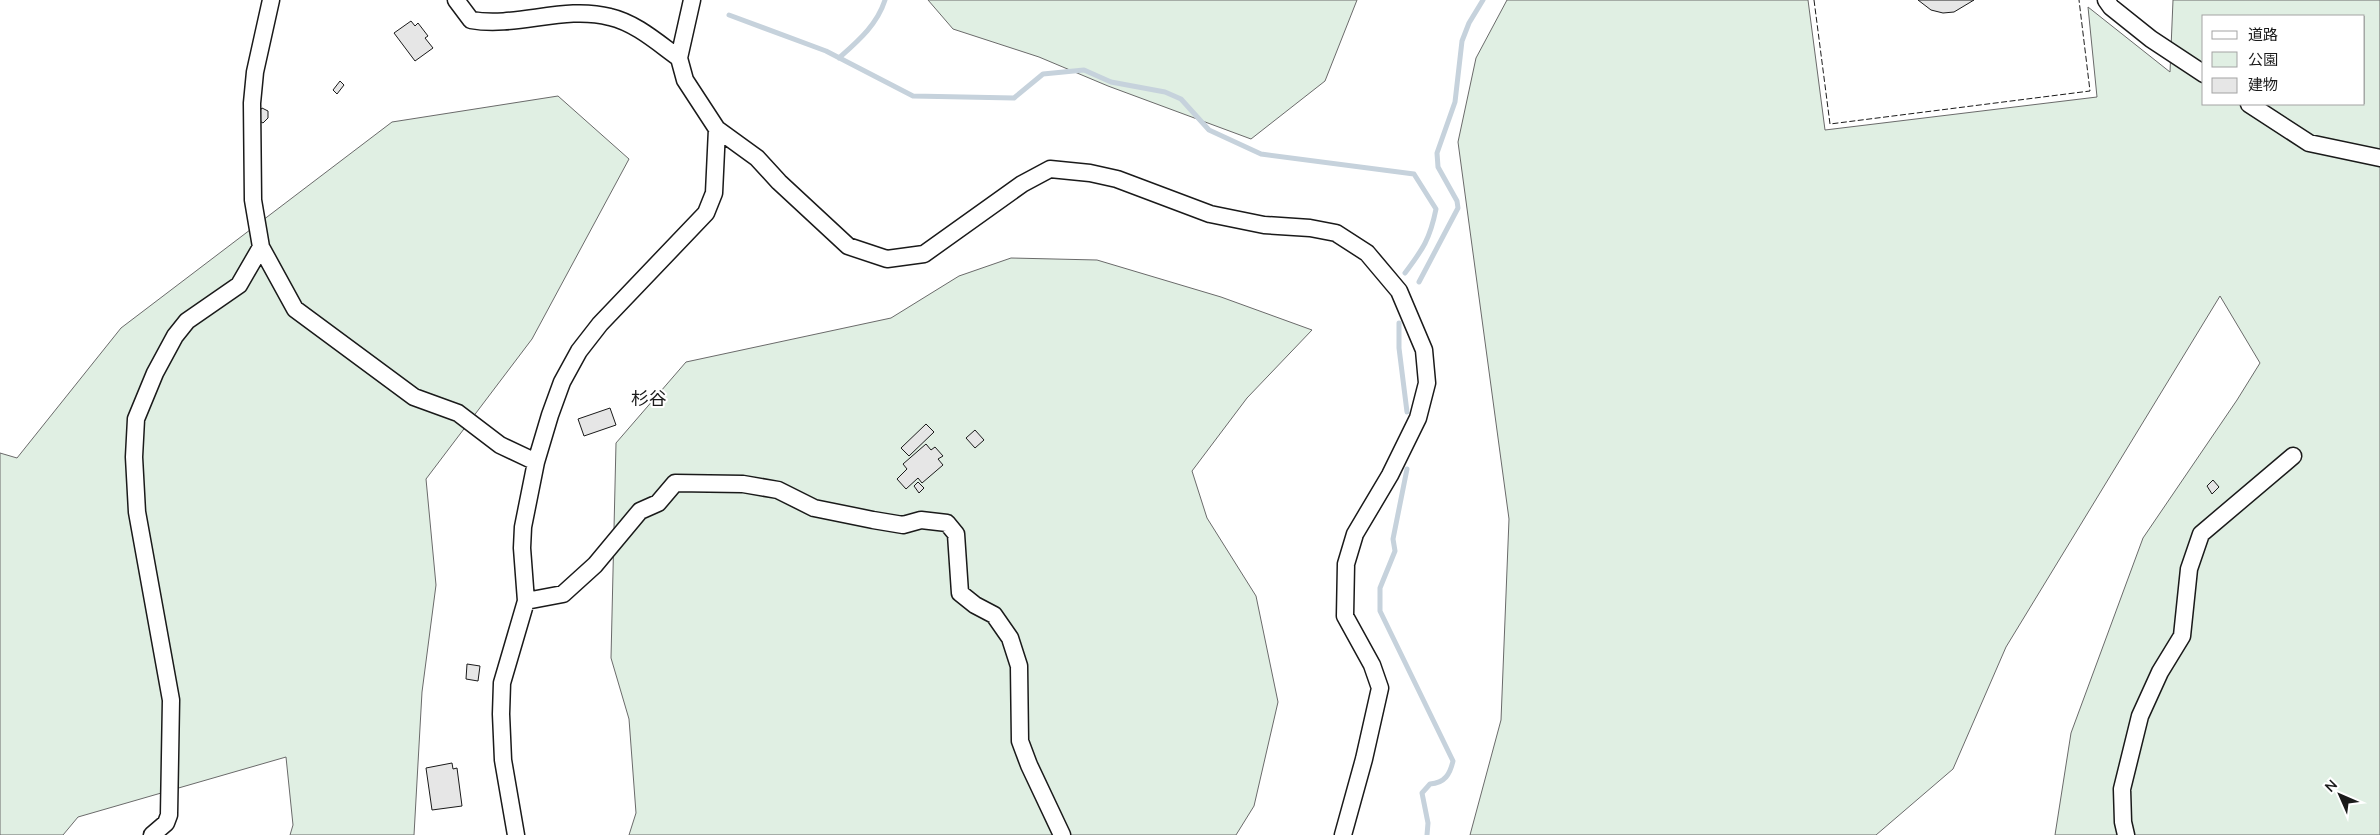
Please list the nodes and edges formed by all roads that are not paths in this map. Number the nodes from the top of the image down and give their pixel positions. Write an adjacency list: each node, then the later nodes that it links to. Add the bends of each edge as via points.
1 (271, 0): 10 (street, via 255,72 252,103 253,200)
2 (456, 0): 5 (street, via 472,20 488,23 557,15 610,17 643,32)
3 (692, 0): 5 (street)
4 (2106, 0): 6 (street, via 2151,39)
5 (679, 58): 8 (street, via 685,80)
6 (2202, 73)
7 (2251, 105): 9 (street, via 2309,143)
8 (717, 129): 12 (street, via 714,193 706,213 600,324 579,351 562,382); 17 (street, via 757,158 848,246 886,259 924,254 1022,184 1050,169 1117,179 1210,214 1264,225 1336,233 1367,253 1400,291 1424,350 1428,383 1418,418 1390,476 1355,534 1346,564 1345,616 1372,665 1380,688)
9 (2380, 158)
10 (261, 247): 12 (street, via 295,309 414,396 458,413 500,445); 14 (street, via 239,285 187,321 175,336 136,419 137,512 171,700 169,815 166,823)
11 (2293, 456): 18 (street, via 2201,534 2190,569 2182,636 2160,672 2140,716 2122,789)
12 (536, 462): 13 (street, via 523,527)
13 (526, 601): 15 (street, via 502,683 501,698 503,760); 16 (street, via 562,594 594,565 640,511 658,503 675,483 752,486 778,490 814,508 873,520 903,524 920,520 947,523 956,534 960,592 975,605 994,614 1010,638 1019,666 1020,741)
14 (152, 835)
15 (516, 835)
16 (1062, 835)
17 (1343, 835)
18 (2126, 835)

